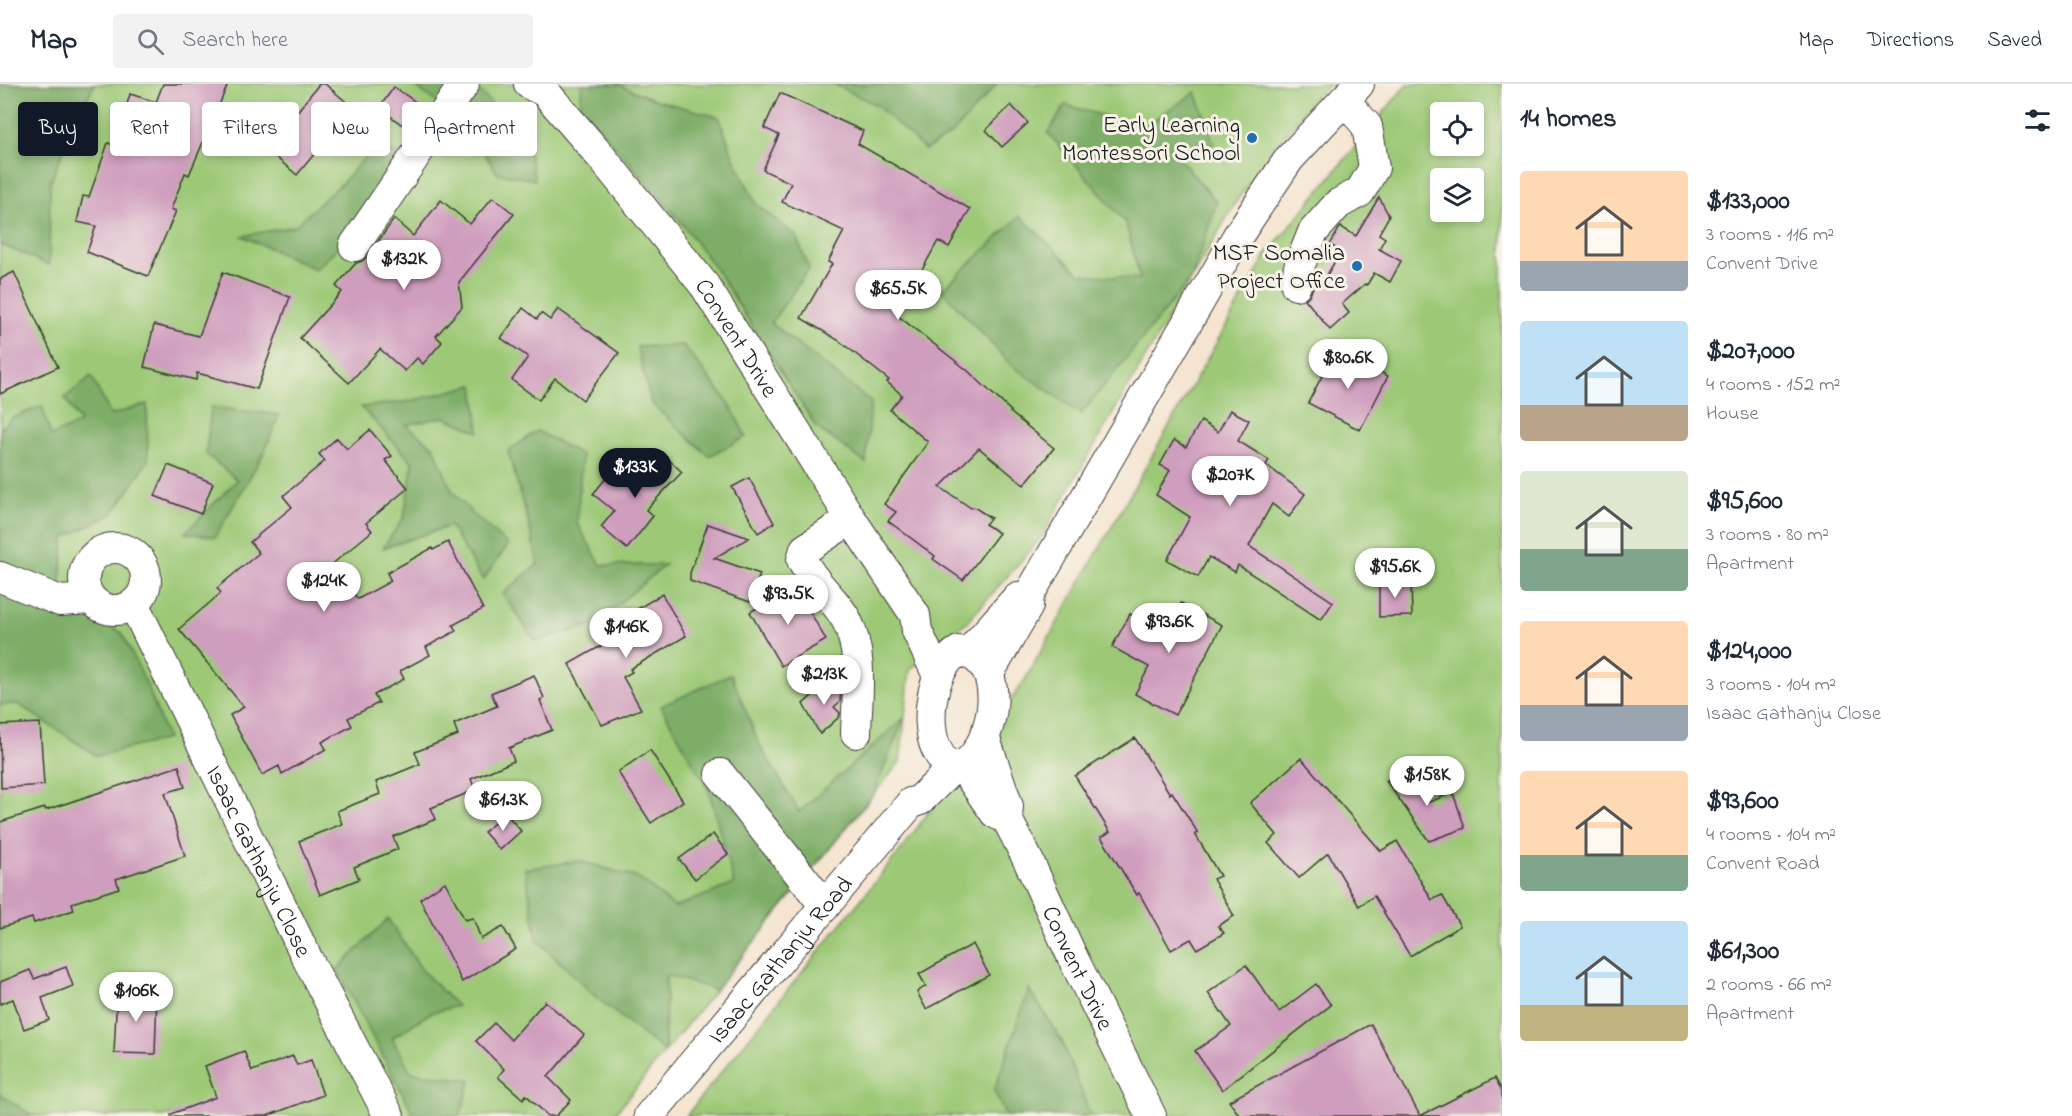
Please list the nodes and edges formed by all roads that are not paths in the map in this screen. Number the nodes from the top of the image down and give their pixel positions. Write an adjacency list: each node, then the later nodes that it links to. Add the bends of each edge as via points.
1 (464, 84): 4 (street)
2 (529, 84): 6 (street, Convent Drive, via 545,92 705,285)
3 (1351, 92): 5 (street, via 1367,126 1374,168 1360,192 1338,204 1313,232); 8 (street, via 1289,159 1237,237)
4 (354, 246)
5 (1296, 285)
6 (850, 519): 11 (street, Convent Drive); 15 (street, via 805,549 802,560 845,618 852,637 857,654)
7 (0, 577): 9 (street, via 60,601)
8 (1029, 595): 12 (street, via 1020,596); 13 (street, via 1028,606)
9 (91, 599): 10 (street, via 104,608 119,610); 10 (street, via 85,585 86,570 93,556 107,548 123,548 139,559 147,576 145,589)
10 (134, 605): 21 (street, Isaac Gathanju Close)
11 (915, 615): 12 (street, Convent Drive, via 929,621); 14 (street, Convent Drive, via 917,631)
12 (964, 652): 13 (street, Convent Drive); 14 (street, via 952,655)
13 (989, 673): 16 (street, via 992,704)
14 (938, 676): 17 (street, via 933,691 932,729)
15 (856, 733)
16 (985, 739): 17 (street, Isaac Gathanju Road, via 970,762); 19 (street, via 1008,806)
17 (952, 761): 19 (street, via 995,813); 20 (street, Isaac Gathanju Road, via 920,800 911,803)
18 (720, 774): 20 (street)
19 (1007, 819): 23 (street, Convent Drive)
20 (825, 906): 22 (street, Isaac Gathanju Road)
21 (389, 1116)
22 (649, 1116)
23 (1151, 1116)

